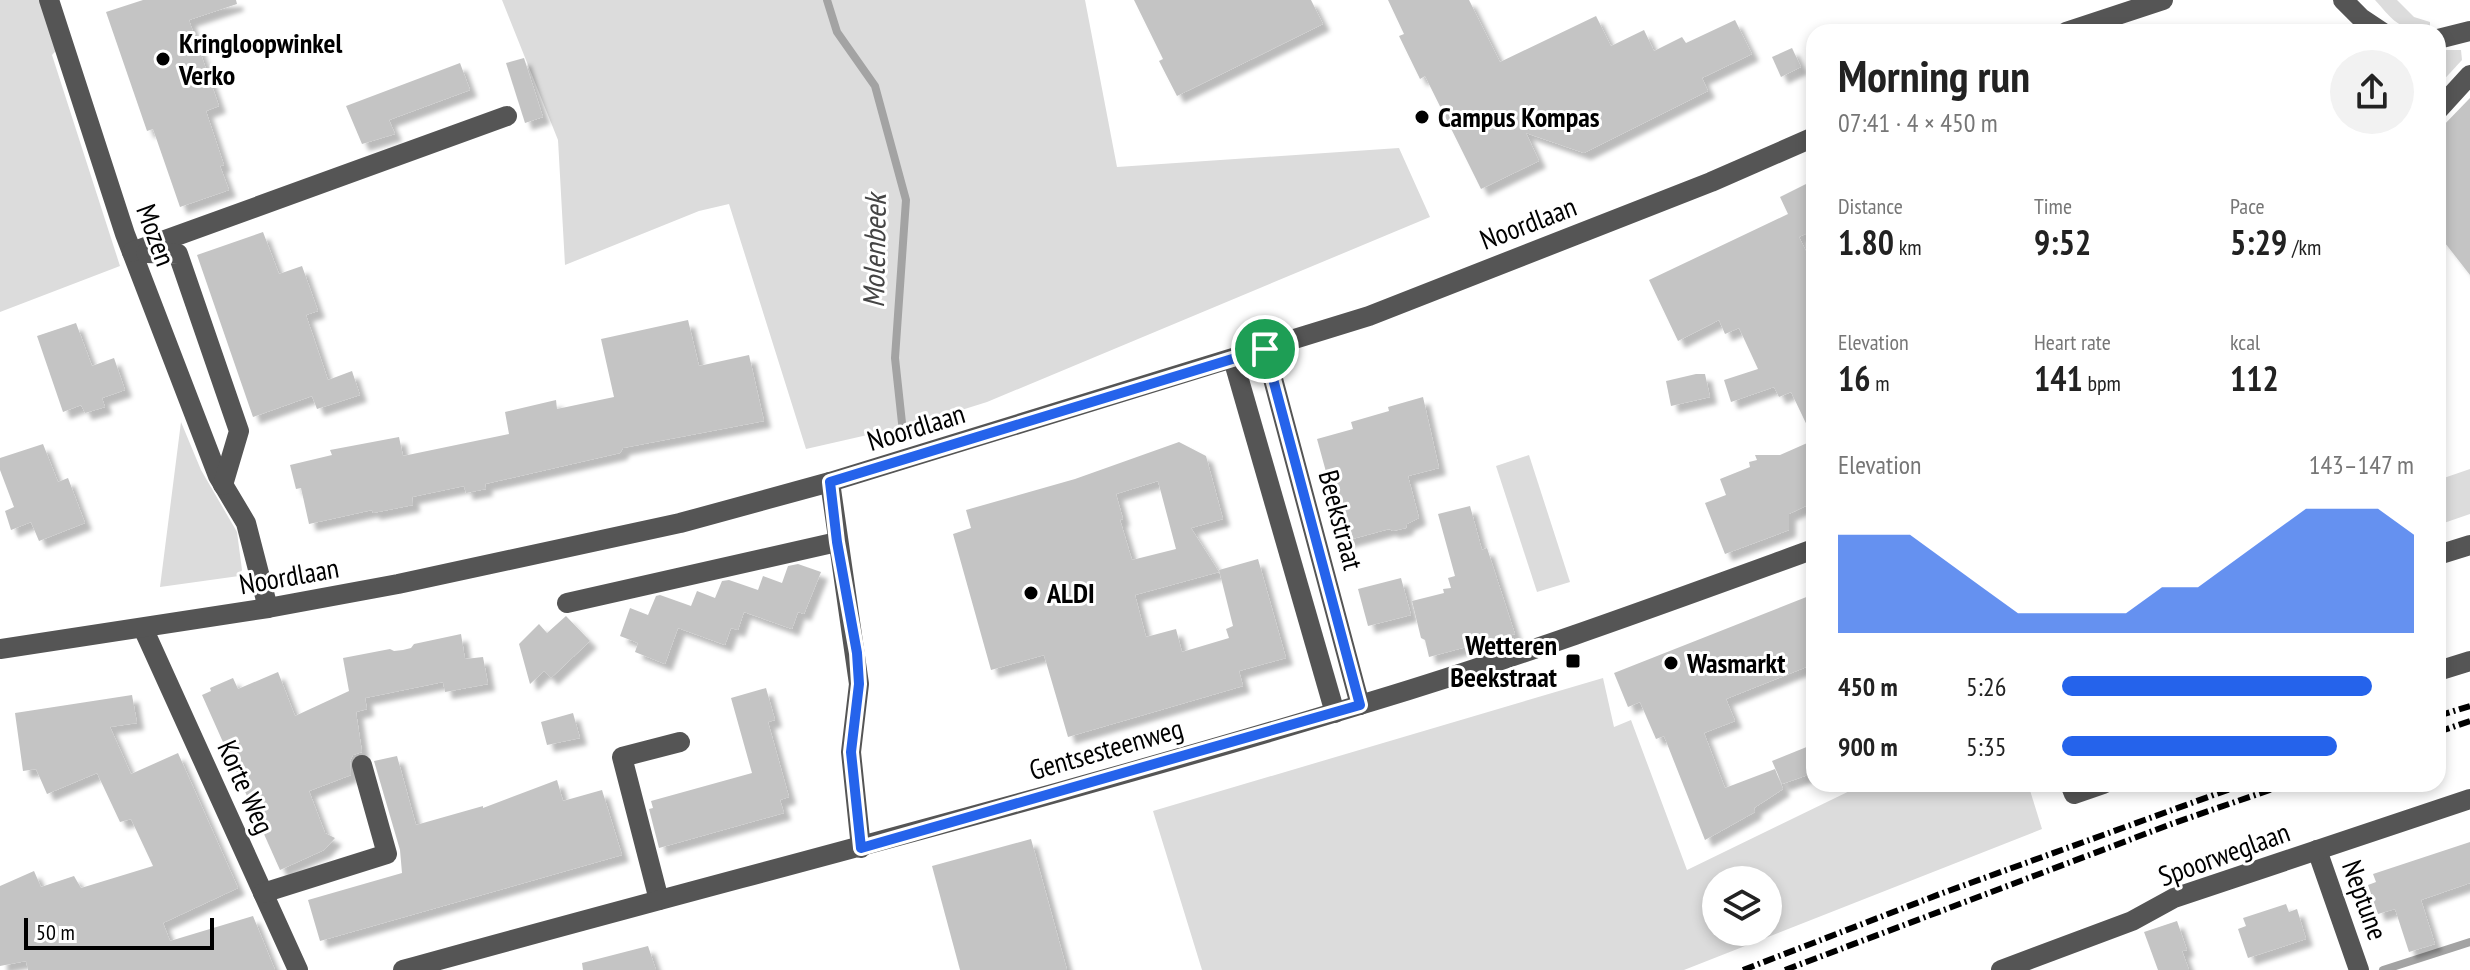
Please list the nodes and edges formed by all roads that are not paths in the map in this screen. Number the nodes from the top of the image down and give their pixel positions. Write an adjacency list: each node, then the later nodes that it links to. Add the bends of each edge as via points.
1 (49, 0): 12 (street, Mozen)
2 (2163, 0): 4 (street)
3 (2343, 0): 5 (street)
4 (2090, 24)
5 (2370, 24)
6 (2470, 31): 7 (street)
7 (2446, 37)
8 (2470, 75): 9 (street)
9 (2446, 101)
10 (507, 116): 12 (street)
11 (1806, 140): 13 (street, Noordlaan, via 1369,316)
12 (132, 252): 16 (street, Mozen); 16 (street, Mozen, via 178,254 239,431)
13 (1265, 349): 14 (street, Noordlaan); 27 (street, Beekstraat)
14 (1233, 359): 15 (street, Noordlaan); 28 (street, Beekstraat)
15 (830, 482): 17 (street); 22 (street, Noordlaan, via 680,523)
16 (223, 485): 22 (street, Mozen, via 246,523)
17 (837, 542): 21 (street); 32 (street, via 857,653 851,752)
18 (2470, 545): 20 (street)
19 (1806, 552): 27 (street, Gentsesteenweg, via 1632,616)
20 (2446, 552)
21 (567, 603)
22 (268, 608): 23 (street, Noordlaan)
23 (143, 628): 24 (street, Noordlaan); 34 (street, Korte Weg)
24 (0, 649)
25 (2470, 661): 26 (street)
26 (2446, 668)
27 (1360, 705): 28 (street, Gentsesteenweg)
28 (1335, 713): 32 (street, Gentsesteenweg)
29 (680, 742): 35 (street, via 622,757)
30 (362, 765): 34 (street, via 387,854)
31 (2470, 799): 33 (street, Spoorweglaan)
32 (861, 848): 35 (street, Gentsesteenweg)
33 (2317, 850): 38 (street, Spoorweglaan, via 2174,898 2132,921); 39 (street, Neptune)
34 (263, 893): 36 (street, Korte Weg)
35 (659, 900): 37 (street, Gentsesteenweg)
36 (298, 970)
37 (403, 970)
38 (2001, 970)
39 (2359, 970)

